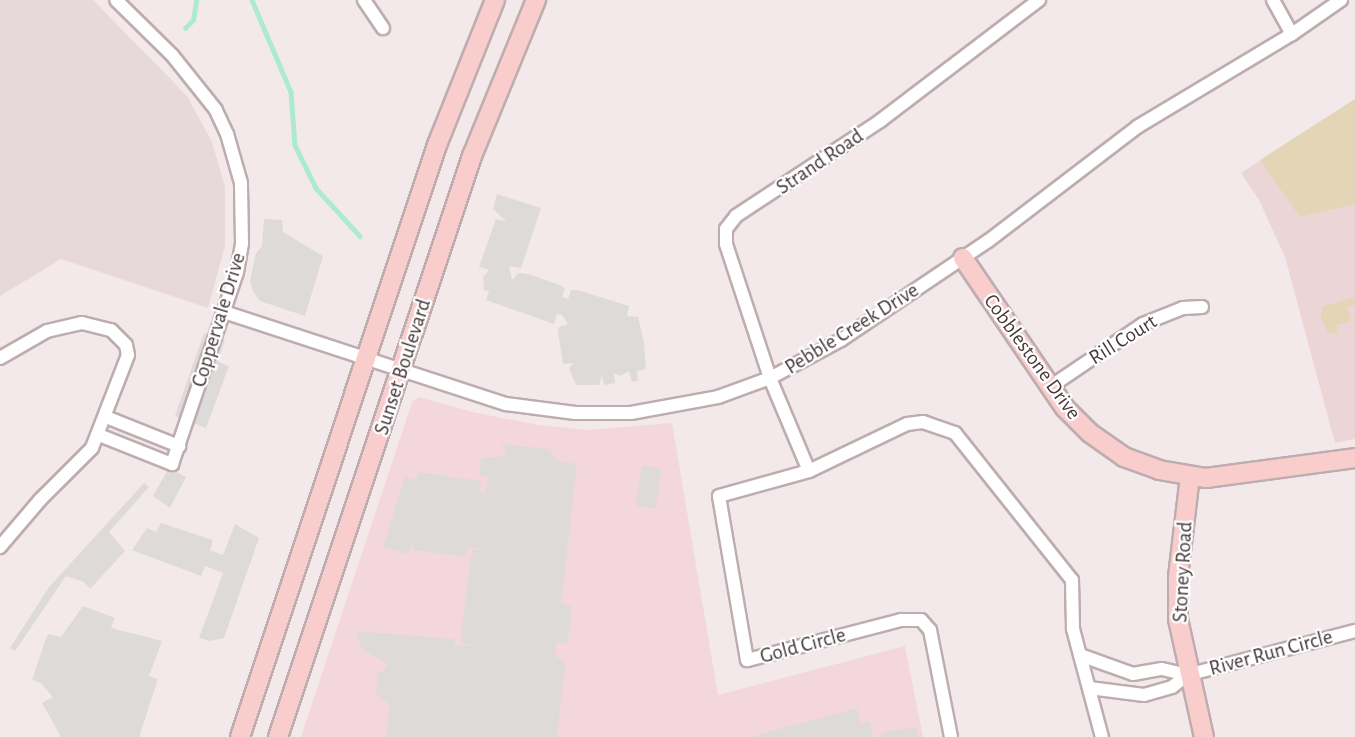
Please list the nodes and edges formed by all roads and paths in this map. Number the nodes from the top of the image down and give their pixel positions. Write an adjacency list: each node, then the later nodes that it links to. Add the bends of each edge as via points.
1 (116, 0): 12 (street, Coppervale Drive, via 200,86 227,134 240,183 243,225 239,265)
2 (364, 0): 8 (street)
3 (495, 0): 14 (main road, Sunset Boulevard, via 441,134)
4 (536, 0): 15 (main road, Sunset Boulevard, via 472,156)
5 (1039, 0): 16 (street, Strand Road, via 880,122 736,216 726,230 726,244)
6 (1273, 0): 9 (street)
7 (1341, 0): 9 (street, Pebble Creek Drive)
8 (383, 28)
9 (1292, 34): 10 (street, Pebble Creek Drive, via 1137,127)
10 (963, 258): 16 (street, Pebble Creek Drive, via 819,353); 17 (main road, Cobblestone Drive)
11 (1202, 307): 17 (street, Rill Court, via 1183,308 1143,324)
12 (224, 312): 14 (street, Pebble Creek Drive); 21 (street, Coppervale Drive)
13 (0, 358): 18 (street, via 60,326 91,324 111,330 126,345 128,355)
14 (366, 359): 15 (street, Pebble Creek Drive); 31 (main road, Sunset Boulevard)
15 (401, 371): 16 (street, Pebble Creek Drive, via 506,404 592,414 662,409 718,397); 32 (main road, Sunset Boulevard)
16 (770, 378): 24 (street)
17 (1050, 387): 25 (main road, Cobblestone Drive, via 1076,421 1105,445 1142,464)
18 (106, 417): 19 (street); 20 (street)
19 (147, 433): 21 (street); 22 (street)
20 (99, 435): 22 (street); 26 (street, via 81,461 40,500)
21 (179, 446): 22 (street, Coppervale Drive, via 172,464)
22 (140, 451)
23 (1355, 458): 25 (main road, Cobblestone Drive, via 1241,476)
24 (809, 471): 28 (street, Gold Circle, via 908,424 923,422 955,434 1072,580 1073,629); 33 (street, Gold Circle, via 719,496 747,660 892,622 921,620 930,630)
25 (1190, 476): 29 (main road, Stoney Road, via 1177,598)
26 (0, 547)
27 (1355, 632): 29 (street, River Run Circle)
28 (1080, 655): 29 (street, via 1132,674 1162,669); 30 (street, Gold Circle)
29 (1187, 675): 30 (street, via 1172,687 1144,695); 35 (main road, Stoney Road)
30 (1089, 688): 34 (street, Gold Circle)
31 (240, 737)
32 (278, 737)
33 (951, 737)
34 (1102, 737)
35 (1203, 737)

